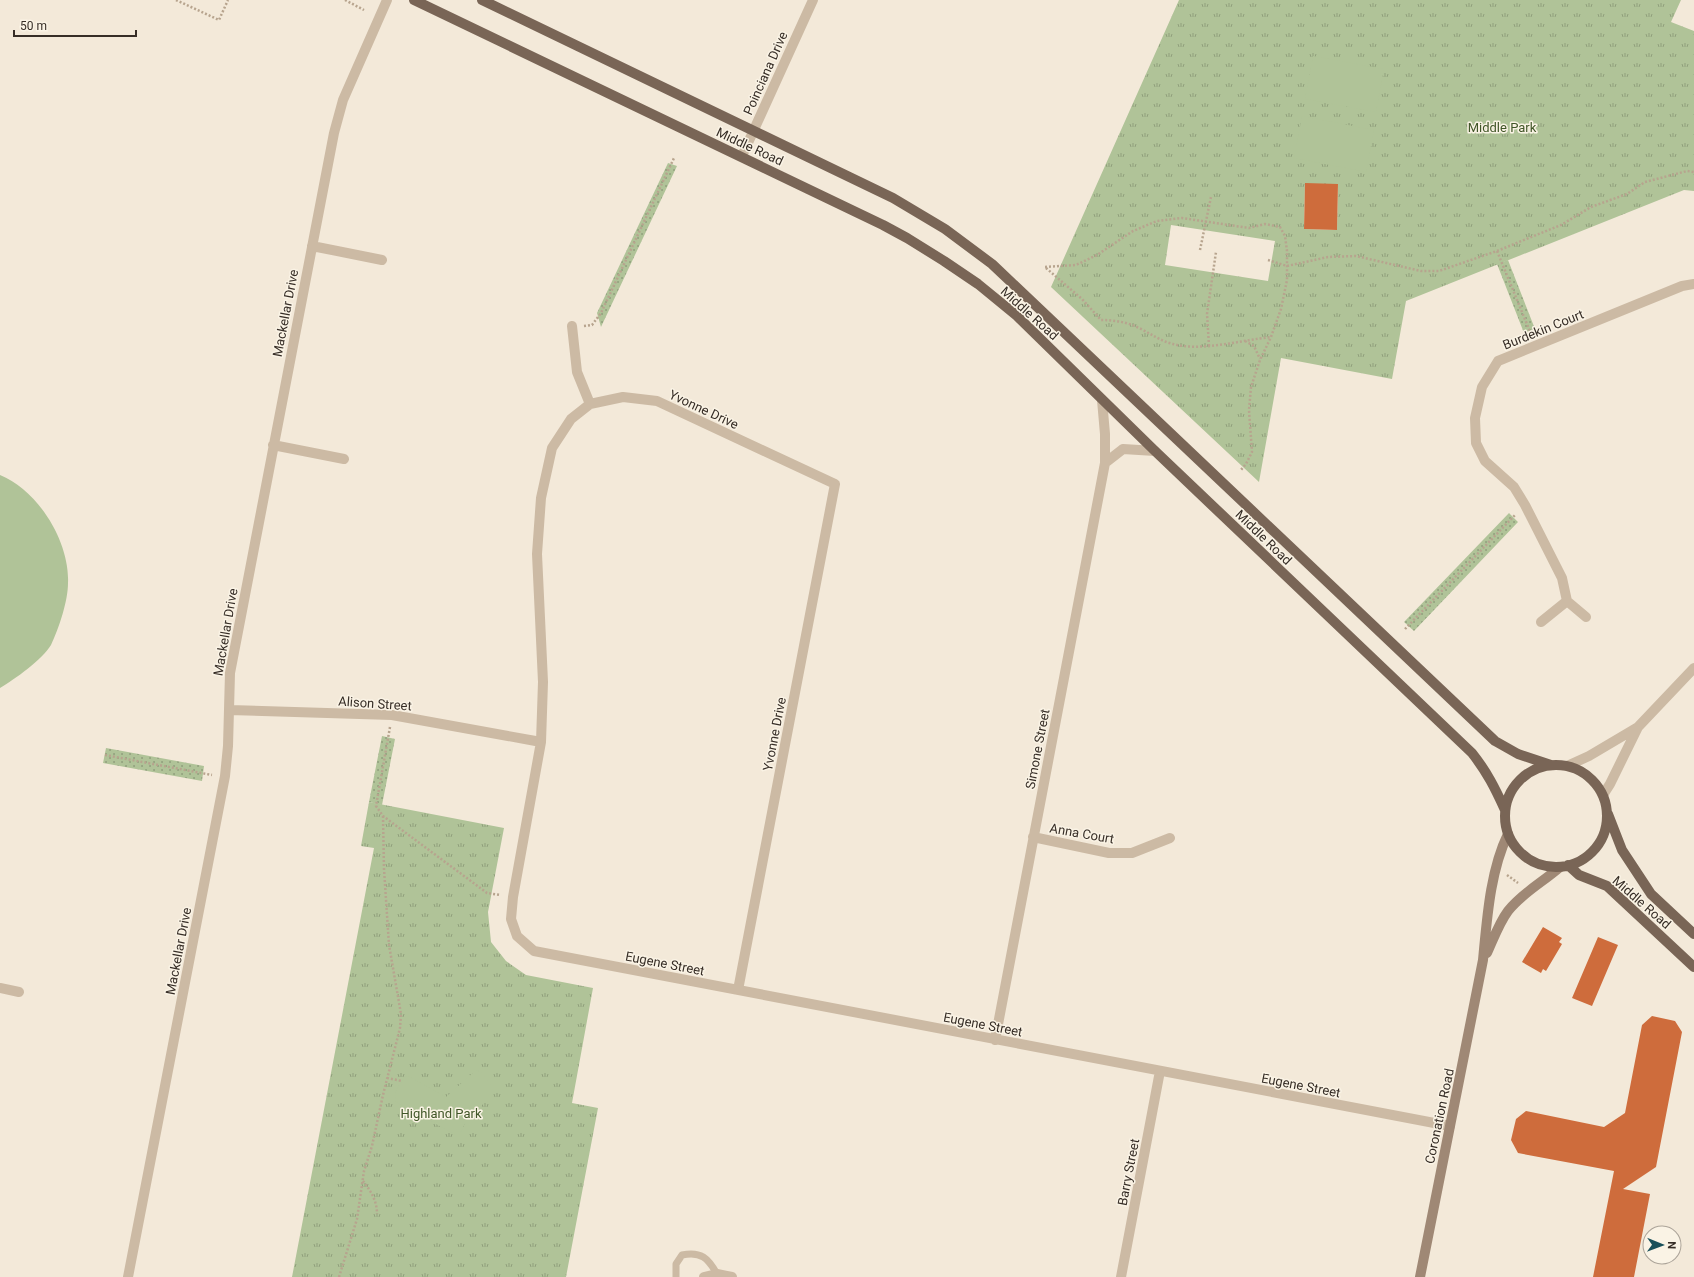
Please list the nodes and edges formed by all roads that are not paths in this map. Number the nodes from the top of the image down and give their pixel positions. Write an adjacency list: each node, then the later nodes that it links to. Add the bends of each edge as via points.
1 (387, 0): 7 (street, Mackellar Drive, via 343,100)
2 (414, 0): 6 (main road, Middle Road)
3 (482, 0): 5 (main road, Middle Road)
4 (813, 0): 5 (street, Poinciana Drive)
5 (754, 130): 6 (street, Poinciana Drive); 24 (main road, Middle Road, via 893,198 945,229 992,264 1495,741 1518,754)
6 (742, 156): 11 (main road, Middle Road, via 883,224 950,265 1017,316)
7 (312, 246): 8 (street); 13 (street, Mackellar Drive)
8 (382, 260)
9 (1694, 284): 17 (street, Burdekin Court, via 1682,286 1498,361 1482,387 1475,418 1476,443 1485,461 1514,487 1562,578)
10 (572, 326): 12 (street, via 577,372)
11 (1102, 400): 14 (main road, Middle Road); 16 (street, Simone Street)
12 (590, 404): 23 (street, Yvonne Drive, via 571,419 552,448 540,498 537,554 543,682); 38 (street, Yvonne Drive, via 622,397 657,401 835,484)
13 (273, 445): 15 (street); 21 (street, Mackellar Drive, via 230,673)
14 (1155, 451): 16 (street, via 1123,449); 27 (main road, Middle Road, via 1472,753 1492,781)
15 (344, 459)
16 (1105, 463): 30 (street, Simone Street)
17 (1567, 600): 18 (street); 19 (street)
18 (1586, 617)
19 (1541, 622)
20 (1694, 668): 22 (street)
21 (229, 710): 23 (street, Alison Street, via 392,715); 44 (street, Mackellar Drive, via 225,776)
22 (1638, 727): 25 (street); 26 (street)
23 (541, 742): 34 (street, Yvonne Drive, via 513,897 511,919)
24 (1551, 764): 25 (main road); 27 (main road, via 1535,769 1522,778 1511,791)
25 (1567, 766): 26 (main road, via 1587,775)
26 (1603, 795): 28 (main road)
27 (1505, 810): 29 (main road)
28 (1607, 812): 32 (main road, via 1600,841 1586,857); 33 (main road, Middle Road, via 1622,850 1651,894)
29 (1508, 834): 32 (main road, via 1513,845 1528,859 1543,866); 35 (street, Coronation Road, via 1500,850)
30 (1034, 837): 31 (street, Anna Court, via 1109,853 1132,853); 40 (street, Simone Street)
31 (1170, 838)
32 (1564, 866): 35 (street, Coronation Road, via 1528,890 1508,912); 36 (main road, Middle Road, via 1607,886)
33 (1694, 934)
34 (517, 936): 38 (street, Eugene Street, via 534,951)
35 (1483, 960): 42 (street, Coronation Road)
36 (1694, 967)
37 (0, 988): 39 (street)
38 (738, 990): 40 (street, Eugene Street)
39 (20, 992)
40 (995, 1040): 41 (street, Eugene Street)
41 (1160, 1071): 42 (street, Eugene Street); 48 (street, Barry Street)
42 (1450, 1126): 49 (street, Coronation Road)
43 (717, 1274): 45 (lane, via 711,1263 693,1252 682,1255 676,1264); 46 (street); 47 (street)
44 (128, 1277)
45 (676, 1277)
46 (704, 1277)
47 (732, 1277)
48 (1121, 1277)
49 (1420, 1277)

